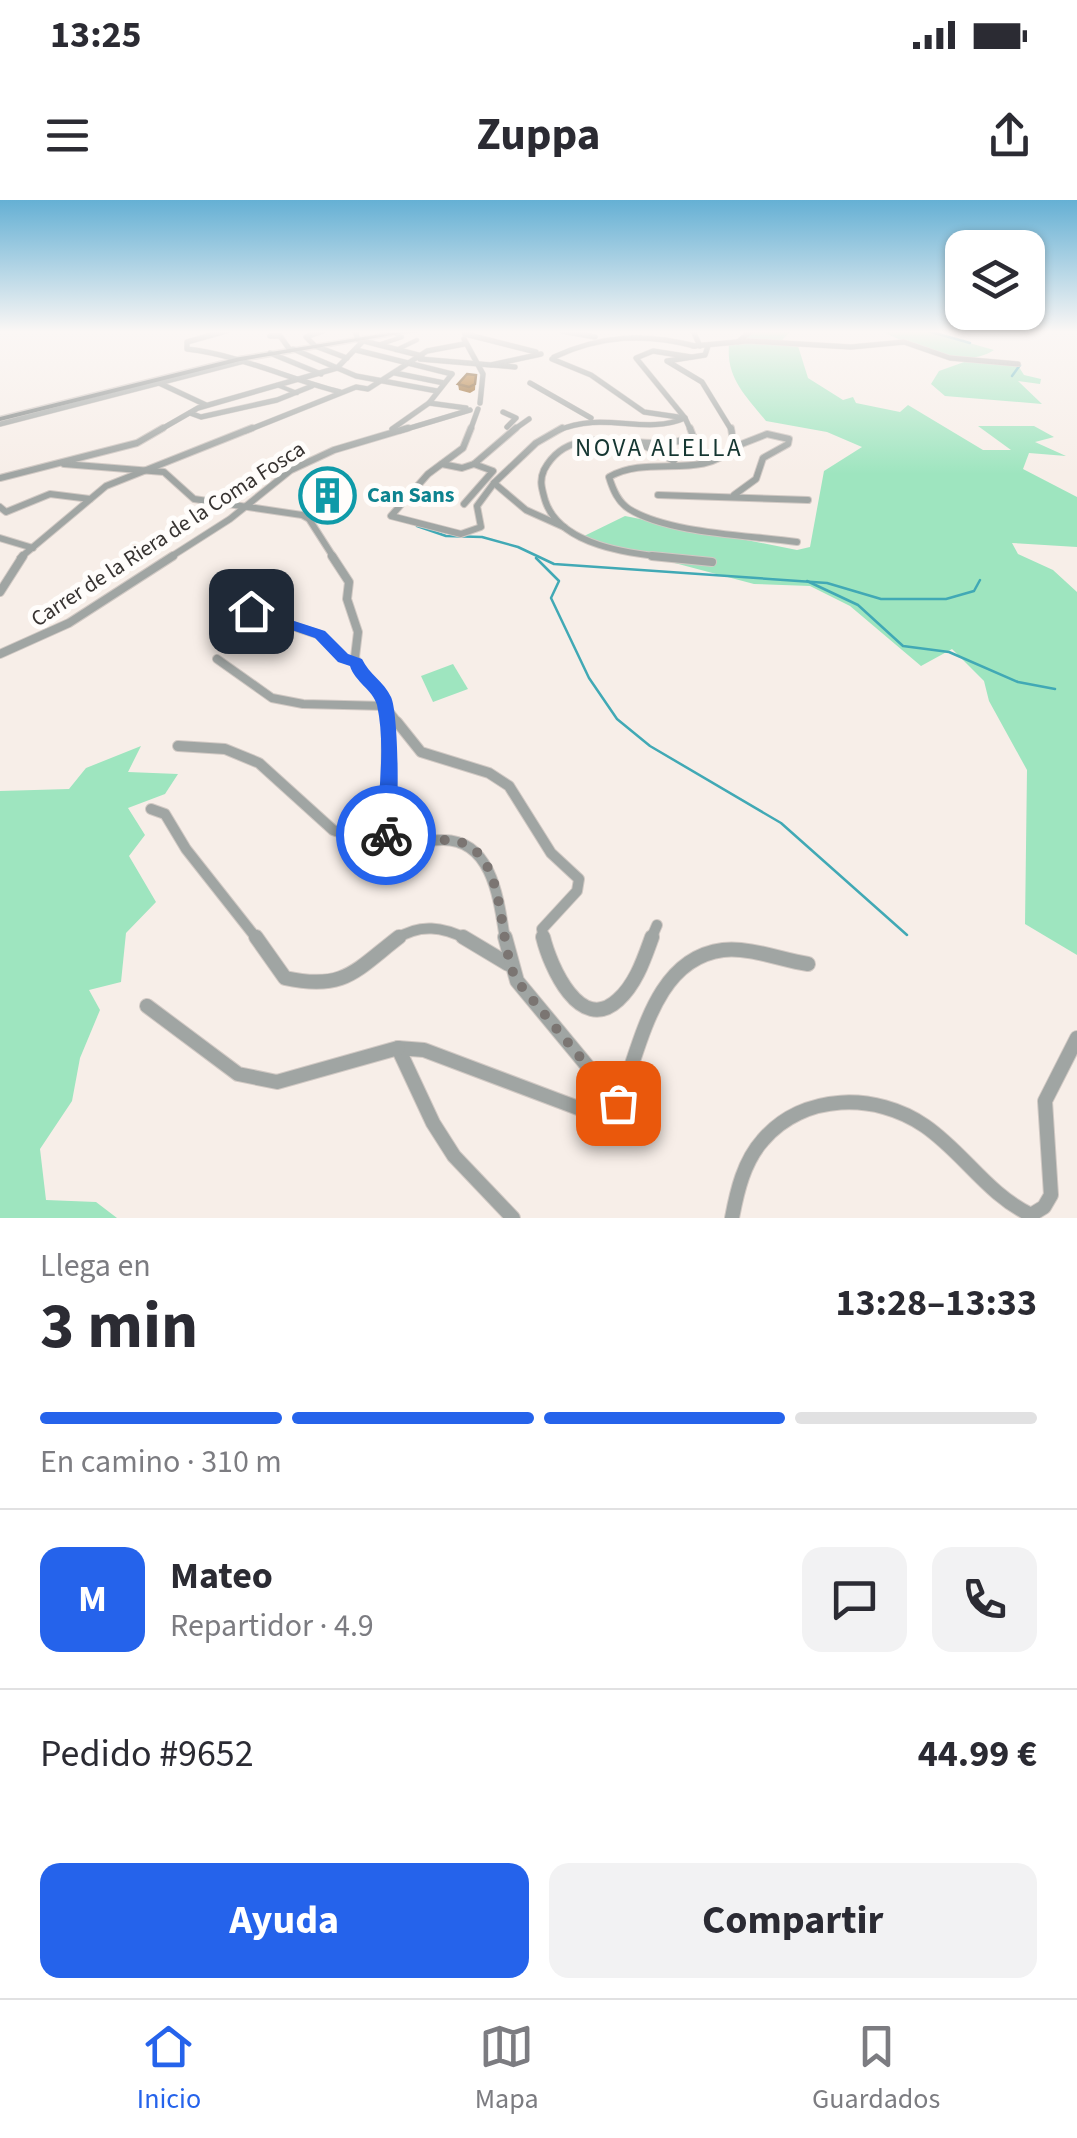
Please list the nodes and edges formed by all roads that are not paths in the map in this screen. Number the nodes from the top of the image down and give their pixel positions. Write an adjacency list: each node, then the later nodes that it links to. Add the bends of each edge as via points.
1 (170, 379): 32 (main road)
2 (172, 379): 15 (street)
3 (287, 379): 16 (street)
4 (308, 379): 16 (street)
5 (311, 379): 21 (street)
6 (373, 379): 14 (street)
7 (386, 379): 14 (street)
8 (422, 379): 17 (street)
9 (448, 379): 17 (street)
10 (484, 379): 26 (street)
11 (596, 379): 30 (street, via 632,410)
12 (653, 379): 30 (street)
13 (696, 379): 36 (street, via 731,427)
14 (382, 381): 21 (street); 22 (street)
15 (159, 382): 25 (street); 32 (street)
16 (295, 382): 19 (street); 20 (street)
17 (444, 383): 22 (street)
18 (530, 384): 29 (street)
19 (277, 385): 23 (street); 25 (street)
20 (314, 386): 21 (street); 23 (street)
21 (341, 390): 41 (street)
22 (437, 390): 24 (street)
23 (297, 393): 28 (street, via 202,417)
24 (429, 403): 26 (street); 33 (street)
25 (206, 405): 28 (street)
26 (474, 407): 33 (street, Carrer de la Riera de la Coma Fosca); 38 (street, via 463,448)
27 (504, 412): 34 (street, via 516,418)
28 (190, 413): 37 (street, via 137,443)
29 (592, 418): 30 (street, via 652,427); 43 (street, via 548,433)
30 (685, 418): 35 (street, via 693,436 684,443)
31 (528, 419): 34 (street)
32 (0, 422)
33 (390, 433): 50 (street, Carrer de la Riera de la Coma Fosca, via 291,470)
34 (497, 440): 39 (street)
35 (633, 440): 40 (street); 51 (street, via 574,442 544,468 547,503)
36 (734, 447): 40 (street, via 712,464); 45 (street, via 767,434 788,439 762,458 756,479)
37 (64, 464): 41 (street); 42 (street)
38 (442, 464): 39 (street); 43 (street, via 391,516 461,534 481,527 477,506)
39 (474, 464): 48 (street, via 493,470)
40 (681, 464): 53 (street, via 621,467 610,476 613,492 628,509 654,518)
41 (145, 470): 46 (street); 50 (street, via 172,475 194,499)
42 (0, 478)
43 (494, 483): 51 (street, via 526,512)
44 (658, 494): 45 (street)
45 (734, 496): 47 (street)
46 (90, 499): 49 (street, via 50,494 18,510); 55 (street)
47 (808, 500)
48 (464, 504)
49 (0, 507)
50 (246, 507): 61 (street, Carrer de la Riera de la Coma Fosca, via 69,623); 63 (street, via 309,520 350,582)
51 (566, 528): 57 (street, via 622,552)
52 (0, 541): 54 (street); 55 (street)
53 (797, 542)
54 (14, 549): 55 (street); 56 (street)
55 (30, 550): 56 (street)
56 (16, 562): 58 (street)
57 (712, 562)
58 (4, 580): 59 (street)
59 (0, 592)
60 (238, 608): 63 (street, via 320,634 343,658)
61 (0, 654)
62 (216, 659): 64 (street, via 258,691 284,701)
63 (357, 662): 64 (street)
64 (385, 706): 67 (street); 68 (street, via 421,752 490,773 509,786 551,854 579,879 542,929 548,964 578,1002 591,1010 608,1008 625,992)
65 (178, 746): 67 (street, via 225,749 259,764 333,830)
66 (151, 809): 69 (street, via 165,814 285,978 324,987 360,974 419,926 449,930)
67 (386, 848): 69 (street, via 448,840 472,848 493,873)
68 (657, 925)
69 (508, 964): 74 (street)
70 (808, 964): 74 (street, via 720,950 686,963 654,1007)
71 (147, 1006): 73 (street, via 238,1074 277,1082)
72 (1077, 1038): 76 (street, via 1044,1103 1052,1183 1044,1210 1032,1215 996,1197 948,1146 898,1110 846,1101 803,1110 761,1141)
73 (398, 1048): 74 (street, via 424,1050 594,1114); 75 (street, via 454,1156)
74 (618, 1103)
75 (513, 1218)
76 (732, 1218)

